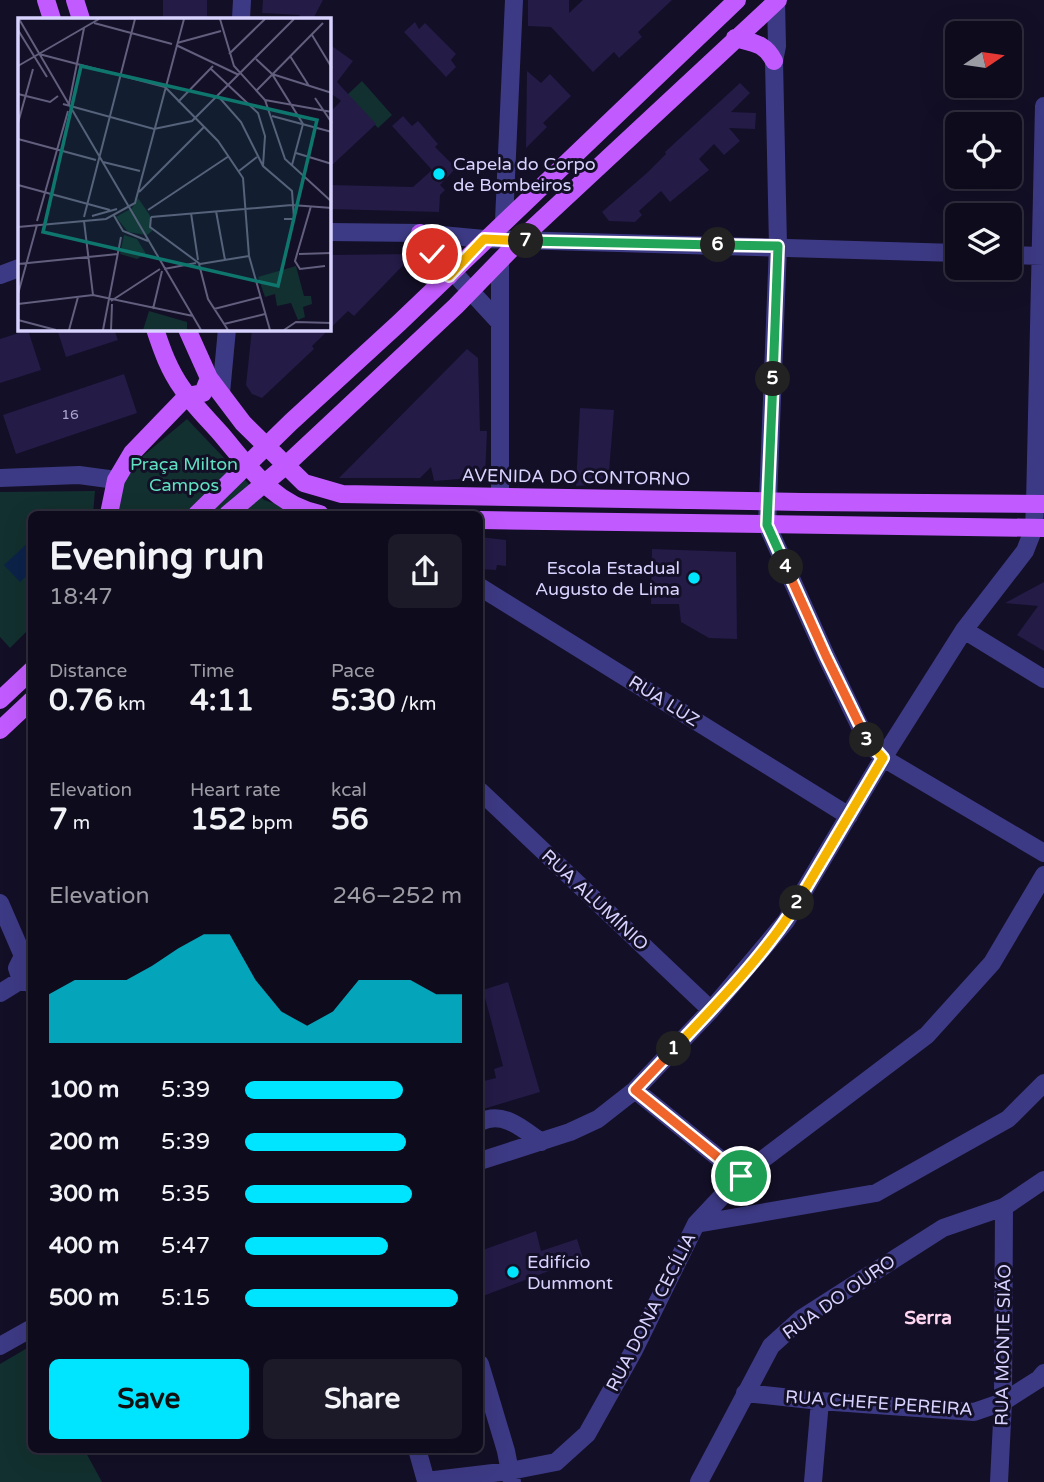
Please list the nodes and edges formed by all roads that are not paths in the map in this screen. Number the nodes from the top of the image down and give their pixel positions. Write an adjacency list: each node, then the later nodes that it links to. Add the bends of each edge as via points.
1 (46, 0): 7 (main road)
2 (75, 0): 8 (main road)
3 (242, 0): 9 (street)
4 (514, 0): 13 (street)
5 (737, 0): 13 (main road)
6 (777, 1): 10 (main road); 11 (street)
7 (52, 18)
8 (81, 18)
9 (241, 18)
10 (735, 38): 11 (main road, via 769,50); 17 (main road)
11 (774, 61): 18 (street)
12 (1044, 106): 21 (street)
13 (504, 221): 16 (main road)
14 (331, 232): 15 (street)
15 (420, 233): 16 (street); 24 (main road)
16 (484, 239): 17 (street); 24 (main road)
17 (520, 240): 18 (street); 22 (main road)
18 (778, 246): 19 (street); 41 (street)
19 (945, 253)
20 (1022, 255): 21 (street)
21 (1042, 256): 42 (street)
22 (500, 261): 26 (main road); 27 (street)
23 (18, 268): 25 (street)
24 (451, 274): 26 (street); 34 (main road)
25 (0, 275)
26 (471, 291): 27 (street); 36 (main road)
27 (500, 323): 40 (street)
28 (156, 331): 33 (main road, via 165,360)
29 (188, 331): 31 (main road, AVENIDA DO CONTORNO)
30 (228, 331): 32 (street)
31 (209, 378): 32 (main road, AVENIDA DO CONTORNO); 33 (main road, via 203,393)
32 (221, 393): 34 (main road, AVENIDA DO CONTORNO)
33 (187, 396): 35 (main road); 38 (main road, via 132,453)
34 (265, 446): 35 (main road); 36 (main road, AVENIDA DO CONTORNO)
35 (246, 466): 39 (main road); 44 (main road)
36 (285, 466): 39 (main road); 40 (main road, AVENIDA DO CONTORNO, via 304,484 342,494)
37 (0, 478): 38 (street, via 79,475)
38 (116, 480): 43 (main road)
39 (264, 484): 45 (main road); 46 (main road)
40 (500, 496): 41 (main road, AVENIDA DO CONTORNO)
41 (770, 502): 42 (main road, AVENIDA DO CONTORNO); 48 (street)
42 (1040, 504): 49 (street)
43 (110, 511)
44 (200, 511)
45 (232, 511)
46 (306, 511)
47 (483, 520): 48 (main road)
48 (767, 525): 49 (main road); 57 (street, via 866,740)
49 (1039, 528): 51 (street)
50 (483, 589): 59 (street, RUA LUZ)
51 (964, 630): 53 (street); 57 (street)
52 (28, 674): 54 (main road)
53 (1044, 679)
54 (0, 699)
55 (28, 705): 56 (main road)
56 (0, 730)
57 (883, 758): 59 (street); 60 (street)
58 (483, 794): 66 (street, RUA ALUMÍNIO)
59 (849, 816): 66 (street, via 786,920)
60 (1044, 853)
61 (1044, 875): 72 (street, RUA DONA CECÍLIA, via 992,963 927,1035)
62 (0, 903): 63 (street)
63 (27, 955): 64 (street, via 17,968)
64 (28, 986): 65 (street)
65 (0, 993)
66 (711, 1010): 68 (street)
67 (1044, 1083): 75 (street, via 1008,1119 876,1193)
68 (635, 1090): 70 (street, via 598,1119); 72 (street)
69 (483, 1121): 70 (street, via 502,1118)
70 (541, 1142): 71 (street)
71 (483, 1160)
72 (741, 1176): 75 (street, RUA DONA CECÍLIA)
73 (1044, 1180): 74 (street, RUA DO OURO)
74 (1004, 1207): 80 (street, RUA DO OURO, via 943,1228 802,1318 771,1346); 82 (street, RUA MONTE SIÃO)
75 (696, 1224): 84 (street, RUA DONA CECÍLIA, via 587,1434 556,1462)
76 (28, 1330): 77 (street)
77 (0, 1346)
78 (1044, 1373): 82 (street, RUA CHEFE PEREIRA)
79 (483, 1375): 84 (street)
80 (745, 1393): 81 (street, RUA CHEFE PEREIRA); 85 (street, RUA DO OURO)
81 (820, 1401): 82 (street, RUA CHEFE PEREIRA, via 974,1412); 86 (street)
82 (1003, 1402): 87 (street, RUA MONTE SIÃO)
83 (418, 1453): 84 (street, RUA DONA CECÍLIA, via 426,1481)
84 (511, 1477)
85 (699, 1482)
86 (813, 1482)
87 (999, 1482)

